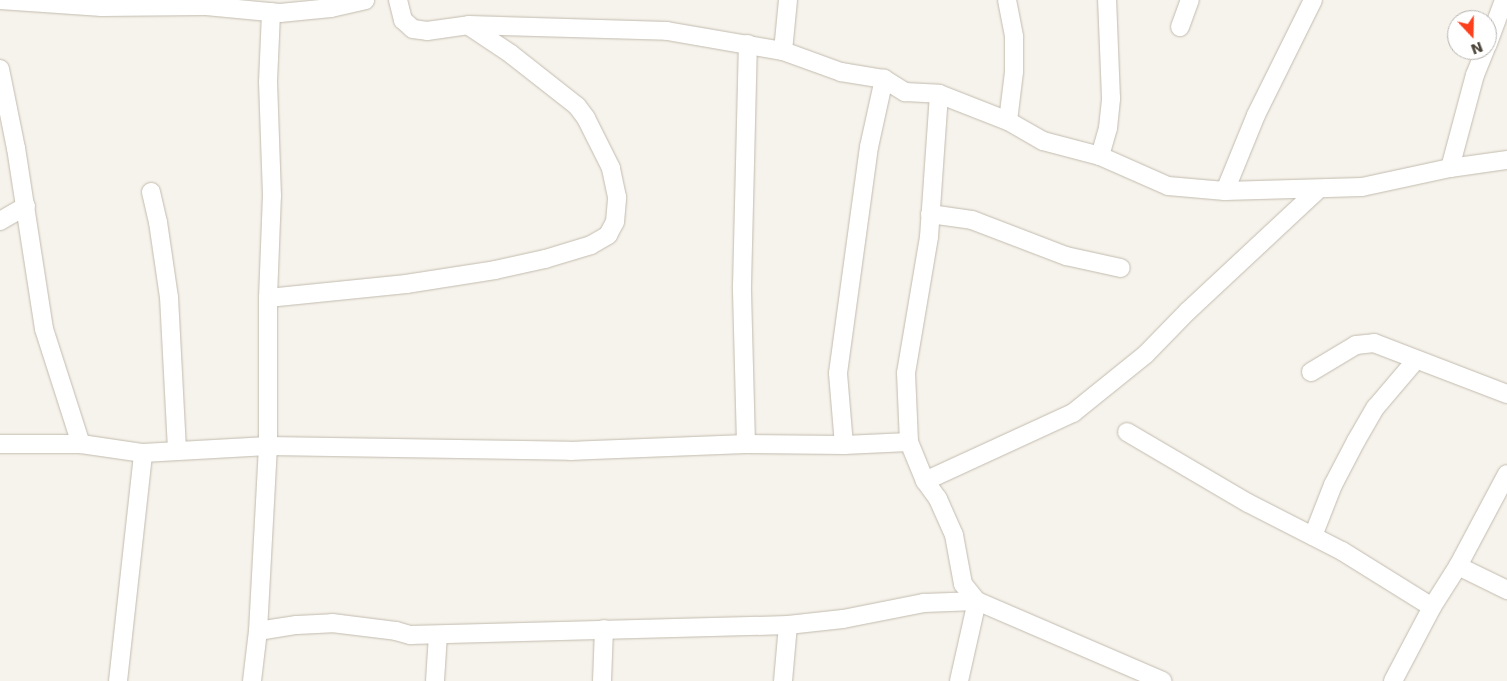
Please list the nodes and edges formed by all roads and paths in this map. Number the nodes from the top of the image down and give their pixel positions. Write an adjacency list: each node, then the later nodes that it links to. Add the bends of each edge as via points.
1 (0, 0): 10 (street, via 102,7)
2 (365, 0): 11 (street, via 331,8)
3 (398, 0): 13 (street, via 402,20 413,29 427,31)
4 (788, 0): 16 (street)
5 (1007, 0): 21 (street, via 1014,37)
6 (1107, 0): 22 (street, via 1111,98 1108,128)
7 (1190, 0): 14 (street)
8 (1313, 0): 26 (street, via 1256,115)
9 (1504, 0): 12 (street)
10 (206, 3): 11 (street)
11 (271, 12): 32 (street, via 268,82 272,196)
12 (1497, 19)
13 (469, 25): 15 (street, via 667,31); 32 (street, via 577,106 586,118 610,168 617,197 615,222 608,235 591,245 546,259 494,270 406,284)
14 (1180, 27)
15 (748, 44): 16 (street); 40 (street, via 742,286)
16 (783, 51): 19 (street, via 841,72)
17 (1481, 60): 24 (street)
18 (0, 69): 28 (street)
19 (884, 80): 20 (street, via 905,92); 41 (street, via 869,147 838,373)
20 (939, 94): 21 (street); 29 (street)
21 (1008, 121): 22 (street, via 1043,141)
22 (1100, 156): 26 (street, via 1168,186)
23 (1507, 160): 24 (street)
24 (1450, 168): 25 (street, via 1362,187)
25 (1319, 189): 26 (street); 46 (street, via 1188,311 1151,350 1073,413)
26 (1225, 190)
27 (152, 192): 43 (street, via 169,297)
28 (26, 206): 30 (street); 39 (street, via 44,329)
29 (930, 214): 31 (street, via 972,220 1066,256); 37 (street, via 924,273 906,373)
30 (0, 221)
31 (1121, 268)
32 (268, 298): 42 (street)
33 (1416, 360): 34 (street, via 1374,343 1364,344); 35 (street); 47 (street, via 1376,407 1366,424 1333,485)
34 (1311, 372)
35 (1507, 394)
36 (1127, 432): 47 (street, via 1248,503)
37 (909, 442): 41 (street); 46 (street)
38 (0, 444): 39 (street)
39 (81, 444): 44 (street)
40 (746, 444): 41 (street); 42 (street, via 570,451)
41 (844, 445)
42 (268, 446): 43 (street); 54 (street)
43 (177, 450): 44 (street)
44 (143, 453): 56 (street)
45 (1507, 474): 48 (street)
46 (925, 481): 50 (street, via 938,499 954,535 963,584)
47 (1313, 536): 51 (street)
48 (1458, 566): 49 (street); 51 (street)
49 (1507, 590)
50 (977, 600): 52 (street, via 924,602 843,619); 61 (street); 62 (street)
51 (1432, 607): 63 (street)
52 (788, 624): 53 (street); 60 (street)
53 (604, 628): 55 (street); 59 (street)
54 (258, 631): 55 (street, via 332,623 410,635); 57 (street)
55 (438, 634): 58 (street)
56 (118, 681)
57 (252, 681)
58 (435, 681)
59 (602, 681)
60 (783, 681)
61 (959, 681)
62 (1163, 681)
63 (1393, 681)

